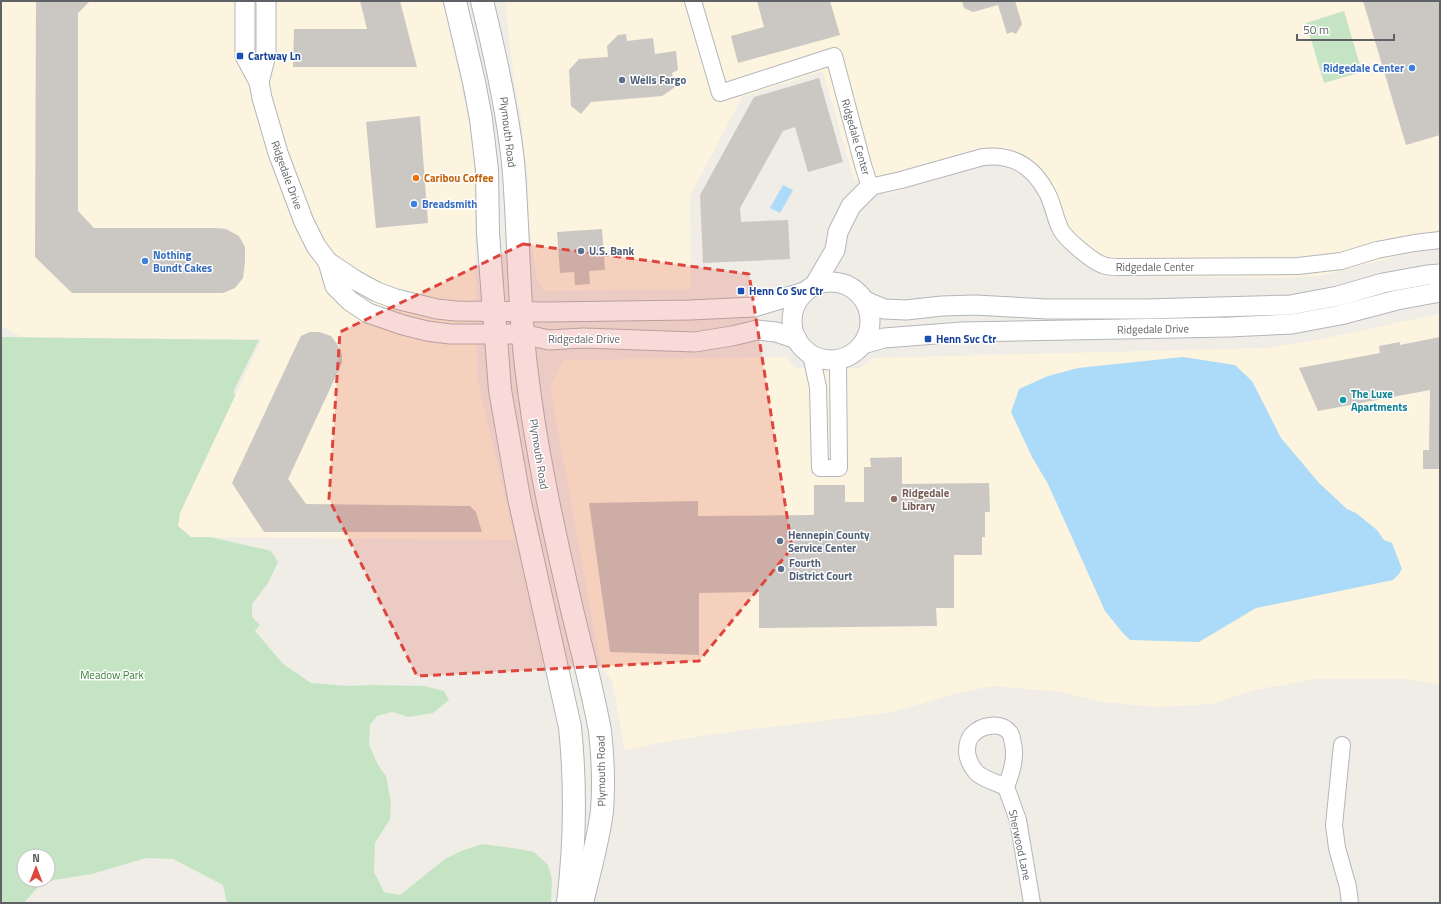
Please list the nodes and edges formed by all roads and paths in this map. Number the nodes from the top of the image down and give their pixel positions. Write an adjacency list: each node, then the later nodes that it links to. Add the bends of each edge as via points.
1 (245, 1): 7 (street, Ridgedale Drive, via 245,56)
2 (266, 1): 7 (street, Ridgedale Drive, via 266,55)
3 (455, 1): 18 (main road, via 481,119 487,170 488,233)
4 (482, 1): 8 (main road, Plymouth Road)
5 (494, 1): 8 (main road, via 506,60)
6 (693, 1): 9 (street, Ridgedale Center, via 720,93 834,56)
7 (259, 82): 12 (street, Ridgedale Drive, via 278,153 316,246)
8 (504, 96): 19 (main road, Plymouth Road, via 515,187)
9 (870, 187): 10 (street, Ridgedale Center, via 983,157 1011,159 1026,165 1047,191 1060,229 1072,244 1102,265 1118,267 1298,266 1341,261 1384,249); 11 (street, via 851,206 838,232)
10 (1440, 240)
11 (835, 250): 14 (street); 15 (street)
12 (328, 262): 18 (street, Ridgedale Drive, via 376,292 396,299 437,309); 20 (street, Ridgedale Drive, via 335,286 350,301 368,313 427,331)
13 (1440, 274): 17 (street, Ridgedale Drive, via 1383,283 1338,296 1290,305 1146,309 975,305 906,310 884,309)
14 (849, 286): 15 (street, via 835,282 821,283); 17 (street)
15 (809, 289): 19 (street, Ridgedale Drive, via 754,307); 22 (street, via 796,304 792,317)
16 (1440, 292): 23 (street, Ridgedale Drive, via 1292,324 962,332 884,338)
17 (865, 301): 23 (street, via 871,323)
18 (494, 311): 19 (street, Ridgedale Drive); 20 (main road)
19 (520, 312): 21 (main road, Plymouth Road)
20 (496, 334): 21 (street, Ridgedale Drive); 27 (main road, via 500,390 519,498)
21 (522, 334): 22 (street, Ridgedale Drive, via 549,340 583,338 695,342 757,330 776,332); 26 (main road, Plymouth Road, via 545,490)
22 (797, 339): 24 (street)
23 (863, 344): 25 (street, via 854,353)
24 (811, 355): 25 (street, via 821,359); 25 (street, via 818,387 820,468 839,468 838,364)
25 (842, 359)
26 (593, 695): 27 (main road); 31 (main road, Plymouth Road, via 603,758 603,793 594,853)
27 (563, 699): 30 (main road, via 573,754 573,862)
28 (1342, 745): 33 (street, via 1334,825)
29 (1006, 787): 32 (street, Sherwood Lane, via 1018,820)
30 (568, 903)
31 (582, 903)
32 (1032, 903)
33 (1350, 903)

